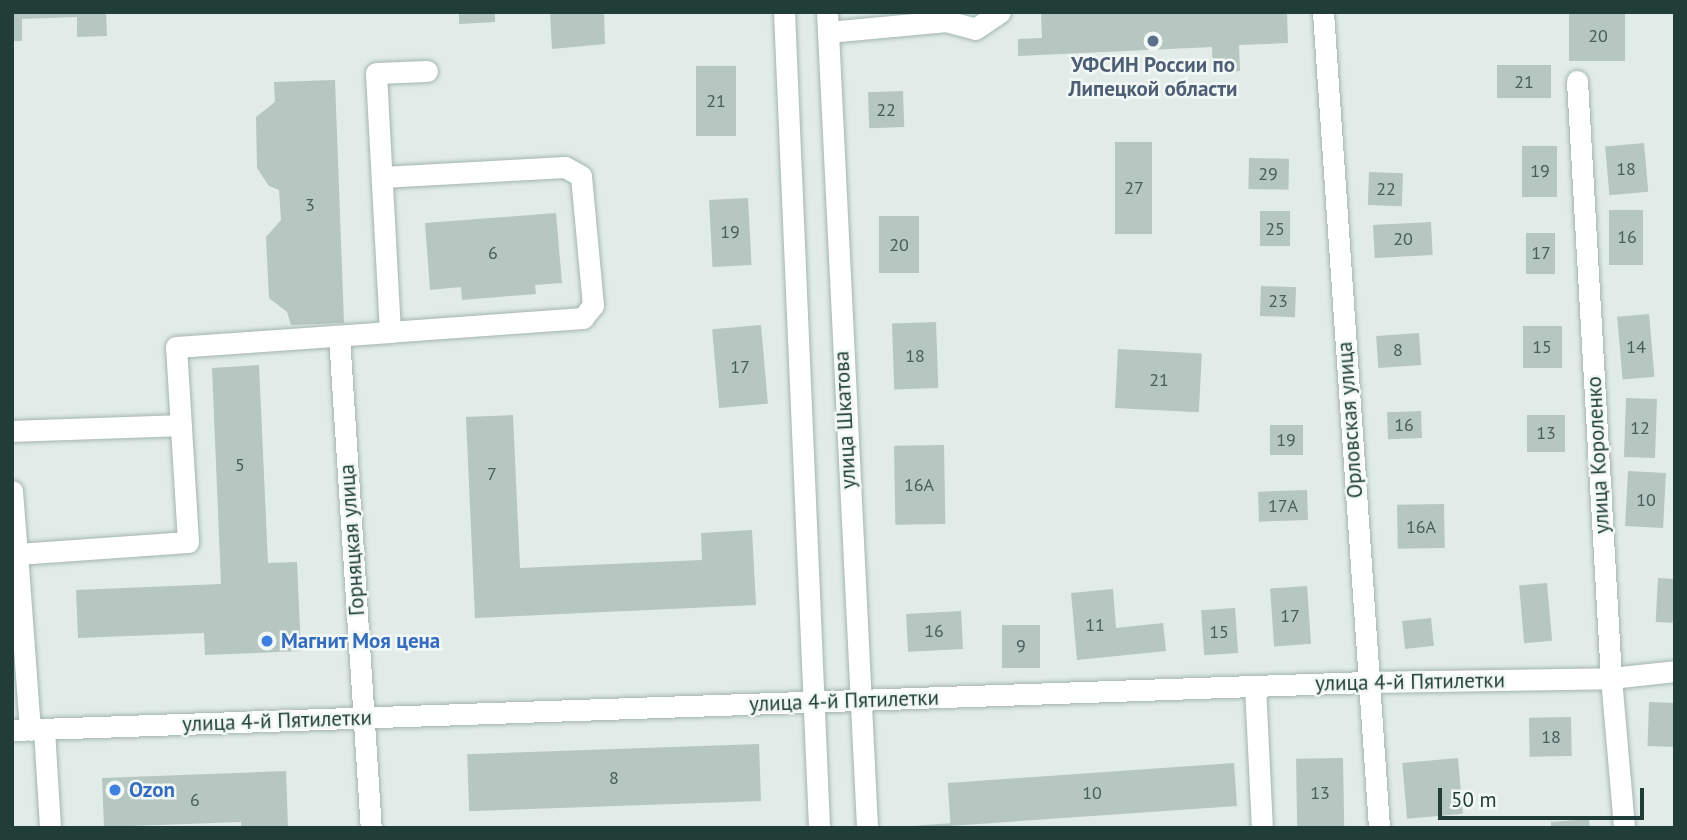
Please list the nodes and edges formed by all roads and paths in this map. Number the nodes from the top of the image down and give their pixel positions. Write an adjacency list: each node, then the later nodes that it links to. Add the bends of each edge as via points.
1 (784, 12): 20 (street, улица Шкатова)
2 (1000, 12): 4 (street, via 975,29)
3 (1323, 12): 17 (street, Орловская улица)
4 (947, 17): 5 (street)
5 (827, 22): 19 (street, улица Шкатова)
6 (427, 71): 8 (street, via 376,73)
7 (1577, 81): 16 (street, улица Короленко)
8 (382, 177): 9 (street); 9 (street, via 565,167 581,176 593,305 583,318)
9 (390, 332): 10 (street)
10 (339, 337): 11 (street, via 176,347); 21 (street, Горняцкая улица)
11 (181, 425): 12 (street); 14 (street, via 188,542)
12 (12, 431)
13 (12, 491): 14 (street)
14 (17, 554): 22 (street)
15 (1675, 671): 16 (street, улица 4-й Пятилетки)
16 (1611, 678): 17 (street, улица 4-й Пятилетки); 29 (street, улица Короленко)
17 (1368, 681): 18 (street, улица 4-й Пятилетки); 28 (street, Орловская улица)
18 (1255, 686): 19 (street, улица 4-й Пятилетки); 27 (street)
19 (858, 701): 20 (street, улица 4-й Пятилетки); 26 (street, улица Шкатова)
20 (816, 703): 21 (street, улица 4-й Пятилетки); 25 (street, улица Шкатова)
21 (364, 719): 22 (street, улица 4-й Пятилетки); 24 (street, Горняцкая улица)
22 (29, 729): 23 (street)
23 (51, 828)
24 (371, 828)
25 (819, 828)
26 (867, 828)
27 (1262, 828)
28 (1379, 828)
29 (1624, 828)

